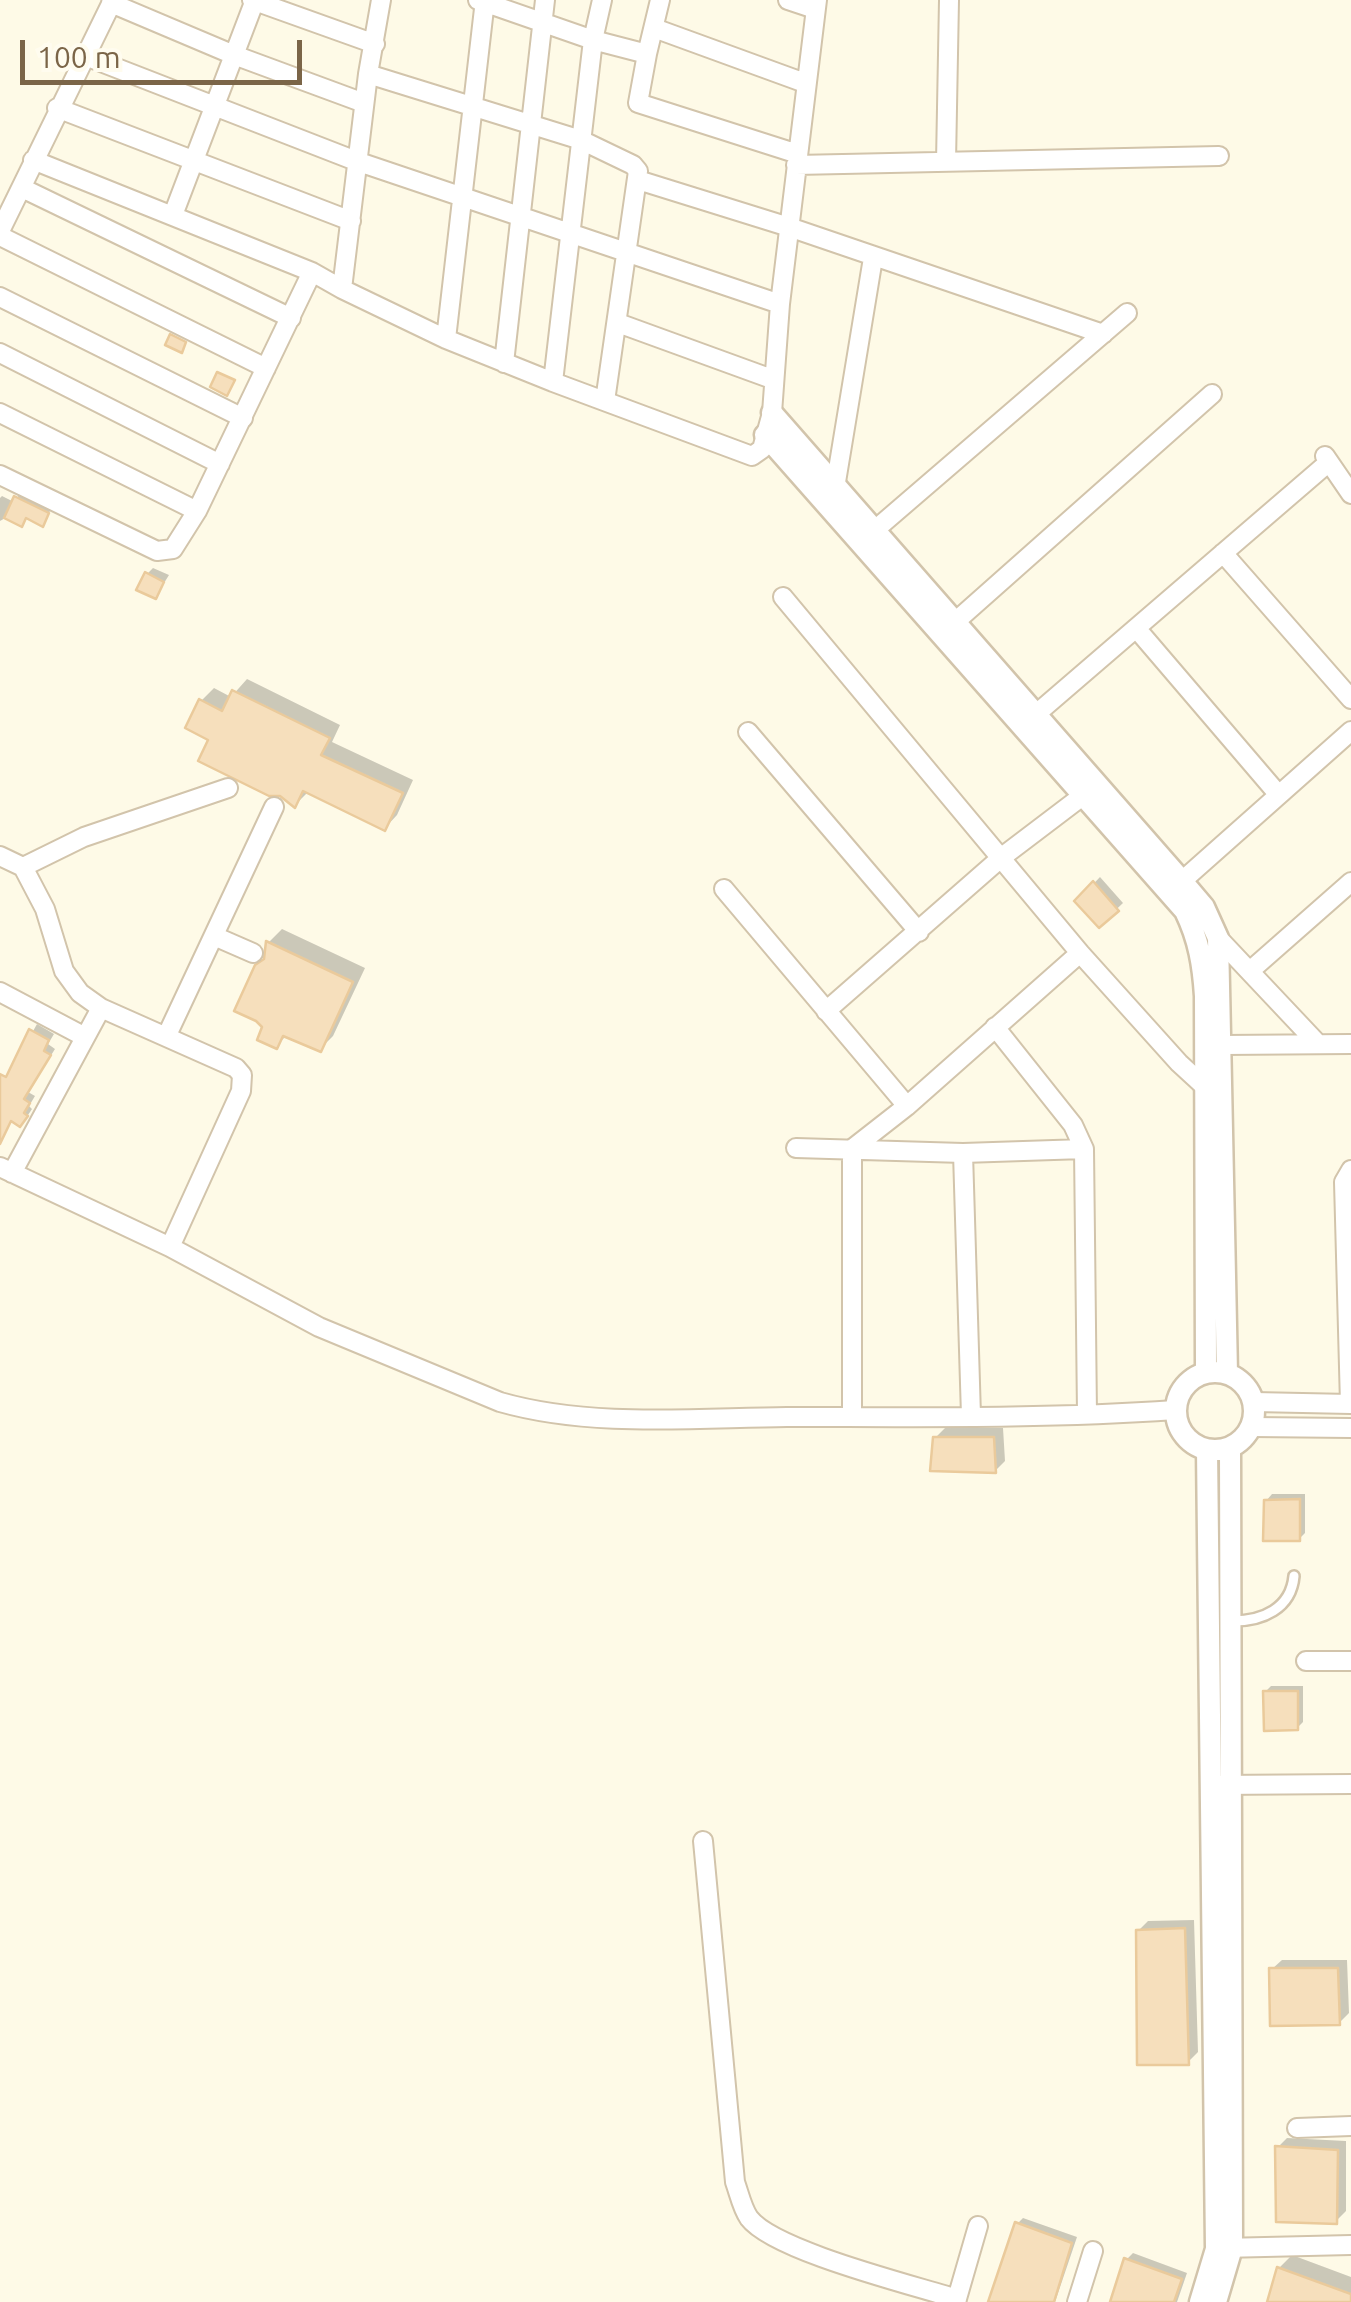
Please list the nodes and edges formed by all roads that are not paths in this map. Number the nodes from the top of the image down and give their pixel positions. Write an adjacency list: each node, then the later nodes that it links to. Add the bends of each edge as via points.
1 (254, 0): 14 (street); 16 (street)
2 (381, 0): 14 (street)
3 (545, 0): 11 (street)
4 (602, 0): 13 (street)
5 (660, 0): 12 (street)
6 (788, 0): 10 (street)
7 (948, 0): 30 (street)
8 (482, 1): 11 (street); 21 (street)
9 (112, 2): 16 (street); 17 (street)
10 (816, 4): 19 (street)
11 (542, 22): 13 (street); 24 (street)
12 (654, 28): 15 (street); 19 (street)
13 (593, 40): 15 (street); 25 (street)
14 (375, 44): 18 (street)
15 (647, 54): 28 (street, via 638,103)
16 (234, 55): 20 (street); 22 (street)
17 (83, 56): 22 (street); 23 (street)
18 (368, 74): 20 (street); 21 (street)
19 (805, 83): 28 (street)
20 (364, 103): 29 (street)
21 (472, 105): 24 (street); 34 (street)
22 (216, 106): 29 (street); 31 (street)
23 (58, 108): 27 (street); 31 (street)
24 (532, 124): 25 (street); 36 (street)
25 (581, 140): 32 (street, via 634,165); 40 (street)
26 (1219, 156): 30 (street)
27 (33, 160): 33 (street); 35 (street)
28 (797, 160): 30 (street); 38 (street)
29 (356, 162): 34 (street); 37 (street)
30 (946, 162)
31 (195, 163): 35 (street); 37 (street)
32 (638, 180): 38 (street); 41 (street)
33 (22, 188): 39 (street); 48 (street)
34 (462, 198): 36 (street); 51 (street)
35 (173, 215): 43 (street)
36 (522, 219): 40 (street); 53 (street)
37 (351, 221): 44 (street)
38 (789, 227): 42 (street); 46 (street)
39 (0, 234): 54 (street)
40 (570, 236): 41 (street); 56 (street)
41 (628, 256): 46 (street); 49 (street)
42 (873, 258): 50 (street); 67 (street)
43 (312, 272): 44 (street); 48 (street)
44 (342, 289): 51 (street)
45 (0, 297): 61 (street)
46 (780, 304): 55 (street)
47 (1127, 312): 50 (street)
48 (291, 318): 54 (street)
49 (618, 323): 55 (street); 58 (street)
50 (1103, 334): 69 (street)
51 (446, 340): 53 (street)
52 (0, 353): 63 (street)
53 (504, 363): 56 (street)
54 (266, 368): 61 (street)
55 (772, 379): 60 (street)
56 (553, 382): 58 (street)
57 (1212, 394): 72 (street)
58 (604, 401): 62 (street, via 745,455 757,455)
59 (0, 413): 68 (street)
60 (772, 413): 62 (street); 67 (street)
61 (243, 418): 63 (street)
62 (765, 435): 67 (street)
63 (220, 464): 68 (street)
64 (1336, 464): 66 (street); 70 (street)
65 (0, 474): 68 (street, via 157,551 178,544)
66 (1351, 494)
67 (833, 496): 69 (street); 79 (street)
68 (197, 511)
69 (876, 529): 72 (street)
70 (1224, 552): 73 (street); 74 (street)
71 (784, 596): 83 (street)
72 (955, 622): 75 (street)
73 (1136, 628): 75 (street); 80 (street)
74 (1351, 699)
75 (1036, 715): 85 (street)
76 (1351, 731): 80 (street)
77 (748, 732): 88 (street)
78 (228, 788): 84 (street, via 84,837)
79 (1085, 794): 83 (street); 90 (street)
80 (1278, 794): 85 (street)
81 (274, 807): 89 (street)
82 (0, 856): 84 (street)
83 (1002, 858): 88 (street); 92 (street)
84 (23, 867): 95 (street, via 45,908 64,970)
85 (1182, 881): 90 (street, via 1204,907)
86 (1351, 882): 93 (street)
87 (724, 889): 96 (street)
88 (919, 932): 96 (street)
89 (214, 936): 91 (street); 98 (street)
90 (1208, 940): 93 (street); 100 (street); 103 (street, via 1202,956)
91 (253, 952)
92 (1080, 953): 97 (street); 103 (street)
93 (1251, 970): 101 (street)
94 (0, 992): 99 (street)
95 (100, 1008): 98 (street); 99 (street)
96 (826, 1011): 104 (street)
97 (995, 1027): 104 (street); 106 (street)
98 (167, 1035): 111 (street, via 236,1068 243,1084)
99 (85, 1036): 109 (street)
100 (1223, 1044): 101 (street); 113 (street)
101 (1318, 1044): 102 (street)
102 (1351, 1044)
103 (1204, 1086): 113 (street)
104 (907, 1106): 107 (street)
105 (796, 1148): 107 (street)
106 (1084, 1149): 108 (street); 117 (street)
107 (852, 1150): 108 (street); 119 (street)
108 (963, 1153): 118 (street)
109 (6, 1170): 111 (street)
110 (1351, 1170): 112 (street, via 1344,1182)
111 (170, 1247): 119 (street, via 319,1327 532,1411)
112 (1350, 1285): 115 (street)
113 (1216, 1372): 114 (street, via 1244,1384); 116 (street, via 1196,1376 1181,1390)
114 (1254, 1402): 115 (street); 120 (street)
115 (1351, 1404)
116 (1175, 1410): 117 (street); 123 (street, via 1186,1438)
117 (1087, 1414): 118 (street)
118 (971, 1416): 119 (street)
119 (852, 1417)
120 (1252, 1427): 121 (street); 122 (street)
121 (1351, 1428)
122 (1230, 1449): 123 (street); 125 (street)
123 (1207, 1450): 129 (street)
124 (1294, 1576): 125 (lane, via 1270,1616)
125 (1230, 1621): 129 (street)
126 (1306, 1661): 127 (street)
127 (1351, 1661)
128 (1351, 1784): 129 (street)
129 (1221, 1785): 135 (street)
130 (703, 1840): 137 (street, via 735,2182 749,2218 800,2248)
131 (1351, 2126): 132 (street)
132 (1297, 2128)
133 (978, 2226): 137 (street)
134 (1351, 2245): 135 (street)
135 (1224, 2248): 139 (street); 140 (street)
136 (1094, 2251): 138 (street)
137 (957, 2300)
138 (1076, 2302)
139 (1200, 2302)
140 (1216, 2302)

